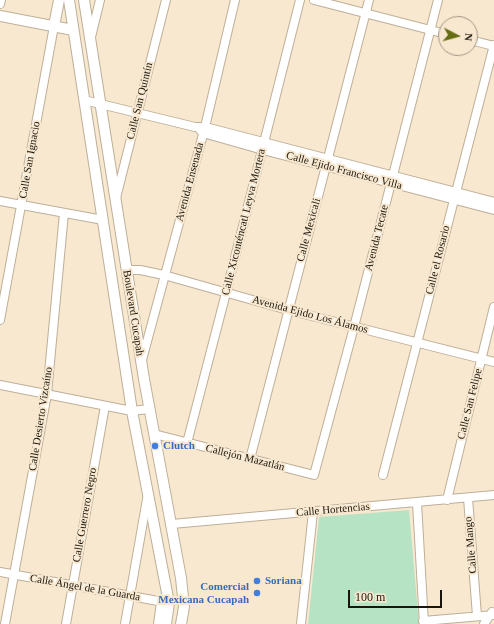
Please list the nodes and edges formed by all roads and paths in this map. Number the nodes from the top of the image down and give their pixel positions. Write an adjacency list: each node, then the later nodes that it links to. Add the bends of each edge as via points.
1 (1, 0): 12 (street)
2 (59, 0): 15 (main road, Calle San Ignacio)
3 (69, 0): 16 (main road, Boulevard Cucapah)
4 (84, 0): 19 (main road, Boulevard Cucapah)
5 (100, 0): 19 (street)
6 (166, 0): 24 (street, Calle San Quintín)
7 (235, 0): 25 (street, Avenida Ensenada)
8 (300, 0): 26 (street, Calle Xiconténcatl Leyva Mortera)
9 (314, 0): 13 (street)
10 (369, 0): 13 (street, Calle Mexicali)
11 (438, 0): 17 (street, Avenida Tecate)
12 (0, 4)
13 (366, 13): 17 (street); 27 (street, Calle Mexicali)
14 (0, 16): 15 (main road)
15 (54, 26): 16 (main road); 34 (street, Calle San Ignacio)
16 (73, 30): 22 (main road, Boulevard Cucapah)
17 (430, 30): 18 (street); 28 (street, Avenida Tecate)
18 (438, 32)
19 (89, 41): 23 (main road, Boulevard Cucapah)
20 (478, 42): 21 (street)
21 (494, 46): 30 (street, Calle el Rosario)
22 (84, 100): 23 (street, Calle Ejido Francisco Villa); 37 (main road, Boulevard Cucapah)
23 (99, 103): 24 (street, Calle Ejido Francisco Villa); 32 (main road, Boulevard Cucapah)
24 (137, 113): 25 (street, Calle Ejido Francisco Villa); 32 (street, Calle San Quintín)
25 (204, 130): 26 (street, Calle Ejido Francisco Villa); 39 (street, Avenida Ensenada)
26 (264, 146): 27 (street, Calle Ejido Francisco Villa); 40 (street, Calle Xiconténcatl Leyva Mortera)
27 (327, 162): 28 (street, Calle Ejido Francisco Villa); 29 (street, Calle Ejido Francisco Villa); 42 (street, Calle Mexicali)
28 (393, 175): 29 (street, Avenida Tecate); 30 (street, Calle Ejido Francisco Villa)
29 (390, 184): 30 (street, Calle Ejido Francisco Villa); 44 (street, Avenida Tecate)
30 (455, 196): 33 (street, Calle Ejido Francisco Villa); 35 (street, Calle Ejido Francisco Villa); 45 (street, Calle el Rosario)
31 (0, 201): 34 (street)
32 (115, 202): 38 (main road, Boulevard Cucapah)
33 (494, 202)
34 (21, 205): 36 (street); 43 (street, Calle San Ignacio)
35 (494, 210)
36 (64, 213): 37 (street); 52 (street, Calle Desierto Vizcaíno)
37 (103, 220): 50 (main road, Boulevard Cucapah)
38 (126, 270): 39 (street, Avenida Ejido Los Álamos, via 140,270); 48 (main road, Boulevard Cucapah)
39 (164, 276): 40 (street, Avenida Ejido Los Álamos); 48 (street, Avenida Ensenada)
40 (226, 293): 42 (street, Avenida Ejido Los Álamos); 57 (street, Calle Xiconténcatl Leyva Mortera)
41 (494, 307): 46 (street, Calle San Felipe)
42 (288, 310): 44 (street, Avenida Ejido Los Álamos); 58 (street, Calle Mexicali)
43 (0, 320)
44 (354, 327): 45 (street, Avenida Ejido Los Álamos); 59 (street, Avenida Tecate)
45 (418, 343): 46 (street, Avenida Ejido Los Álamos); 60 (street, Calle el Rosario)
46 (481, 359): 47 (street, Avenida Ejido Los Álamos); 64 (street, Calle San Felipe)
47 (494, 362)
48 (141, 363): 49 (main road, Boulevard Cucapah)
49 (144, 379): 50 (main road); 54 (main road, Boulevard Cucapah)
50 (127, 381): 55 (main road, Boulevard Cucapah)
51 (0, 385): 52 (street)
52 (46, 394): 53 (street); 69 (street, Calle Desierto Vizcaíno)
53 (105, 406): 55 (street); 70 (street, Calle Guerrero Negro)
54 (149, 408): 55 (street); 56 (main road, Boulevard Cucapah)
55 (132, 411): 62 (main road, Boulevard Cucapah)
56 (154, 434): 57 (street, Callejón Mazatlán); 67 (main road, Boulevard Cucapah)
57 (187, 443): 58 (street, Callejón Mazatlán)
58 (250, 459): 59 (street, Callejón Mazatlán)
59 (314, 475)
60 (383, 476)
61 (494, 495): 63 (street, Calle Hortencias)
62 (148, 496): 71 (street); 72 (main road, Boulevard Cucapah)
63 (468, 498): 64 (street, Calle Hortencias); 74 (street, Calle Mango)
64 (447, 500): 65 (street, Calle Hortencias)
65 (417, 503): 66 (street, Calle Hortencias); 75 (street)
66 (313, 512): 67 (street, Calle Hortencias); 82 (street)
67 (172, 524): 81 (main road, Boulevard Cucapah, via 182,578 184,607)
68 (0, 572): 69 (street, Calle Ángel de la Guarda)
69 (14, 575): 70 (street, Calle Ángel de la Guarda); 76 (street, Calle Desierto Vizcaíno)
70 (72, 586): 71 (street, Calle Ángel de la Guarda); 77 (street, Calle Guerrero Negro)
71 (130, 596): 72 (street, Calle Ángel de la Guarda); 78 (street)
72 (165, 603): 79 (street); 80 (main road, Boulevard Cucapah)
73 (493, 614): 74 (street); 83 (street)
74 (477, 616): 75 (street)
75 (424, 623)
76 (5, 624)
77 (66, 624)
78 (125, 624)
79 (158, 624)
80 (166, 624)
81 (181, 624)
82 (301, 624)
83 (484, 624)

